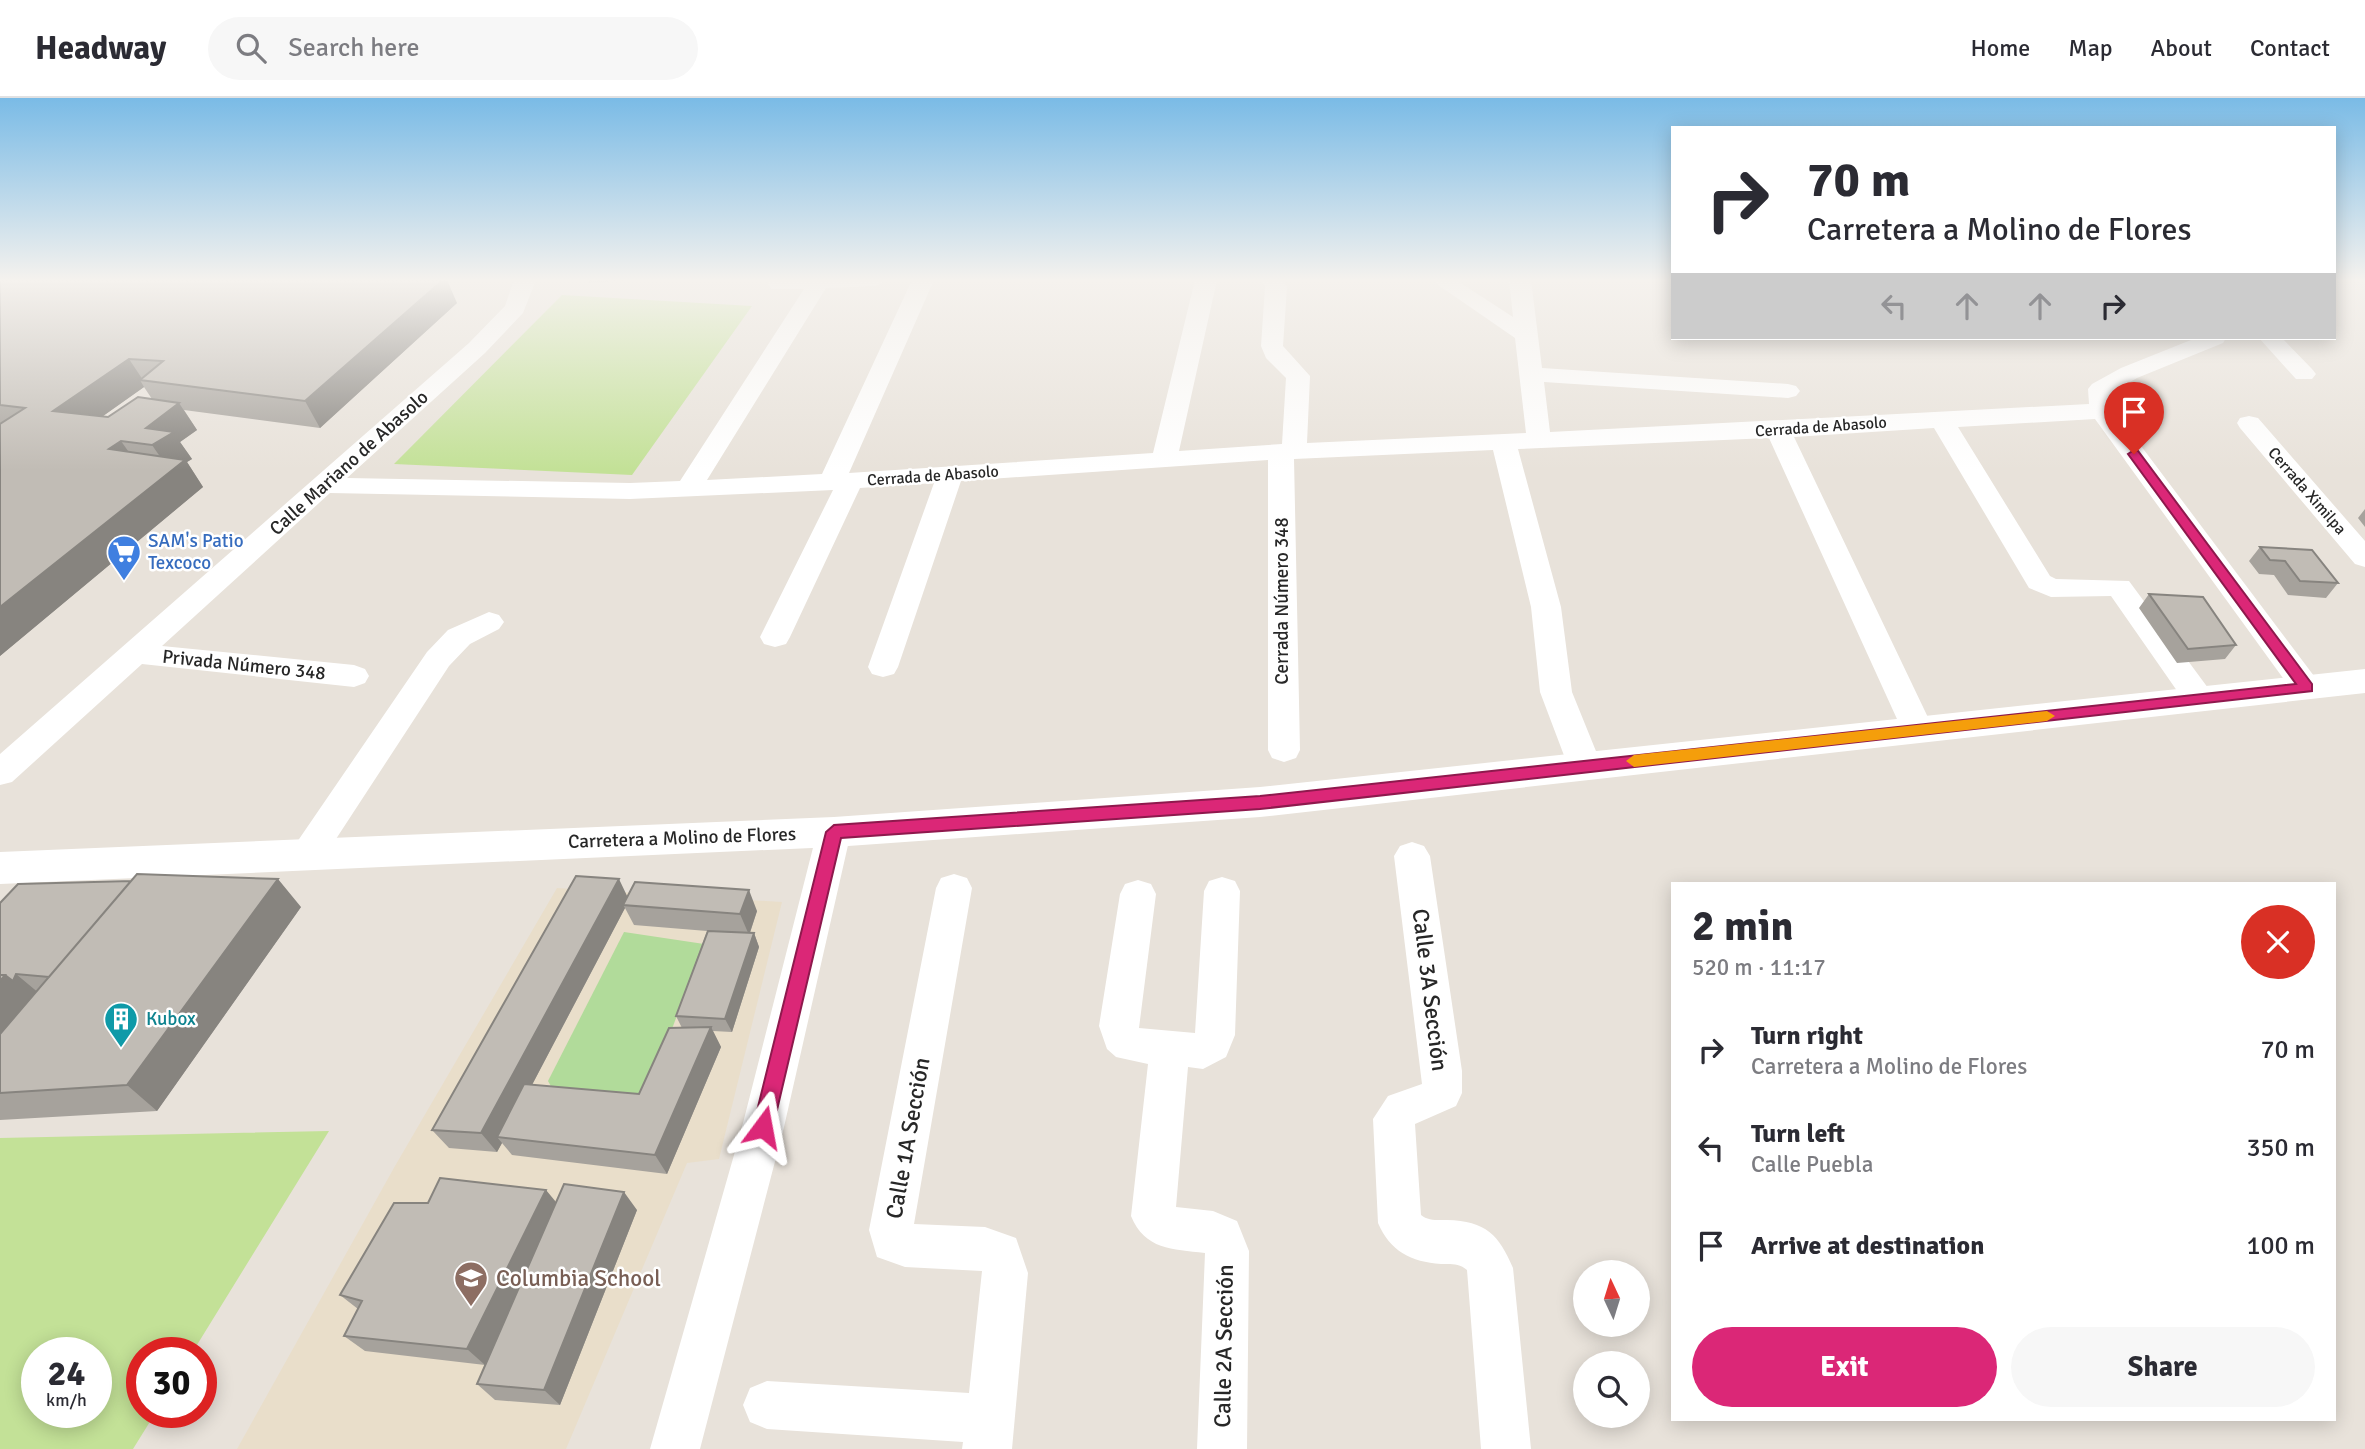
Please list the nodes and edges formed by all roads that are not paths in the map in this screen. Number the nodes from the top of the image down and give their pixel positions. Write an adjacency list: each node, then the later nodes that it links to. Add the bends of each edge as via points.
1 (482, 343): 22 (street, Calle Mariano de Abasolo)
2 (780, 343): 23 (street)
3 (897, 343): 21 (street)
4 (1191, 343): 19 (street)
5 (1272, 343): 18 (street, Cerrada Número 348, via 1273,352 1298,376)
6 (1527, 343): 9 (street)
7 (2203, 343): 12 (street, via 2100,389)
8 (2275, 343): 10 (street)
9 (1532, 374): 11 (street); 16 (street)
10 (2304, 374)
11 (1788, 391)
12 (2102, 411): 13 (street, Cerrada de Abasolo); 31 (street)
13 (1941, 419): 15 (street, Cerrada de Abasolo); 32 (street, via 2039,582 2051,588 2119,587)
14 (2249, 423): 24 (street, Cerrada Ximilpa)
15 (1778, 430): 16 (street, Cerrada de Abasolo); 33 (street)
16 (1539, 441): 17 (street, Cerrada de Abasolo)
17 (1504, 442): 18 (street, Cerrada de Abasolo); 35 (street, via 1546,607 1556,692)
18 (1288, 451): 19 (street, Cerrada de Abasolo); 34 (street, Cerrada Número 348)
19 (1164, 460): 20 (street, Cerrada de Abasolo)
20 (950, 475): 21 (street, Cerrada de Abasolo); 28 (street)
21 (841, 482): 23 (street, Cerrada de Abasolo); 26 (street)
22 (326, 485): 23 (street, Cerrada de Abasolo, via 590,492); 27 (street, Calle Mariano de Abasolo)
23 (689, 488)
24 (2365, 558)
25 (489, 622): 38 (street, via 459,637 438,659)
26 (775, 637)
27 (133, 653): 29 (street, Privada Número 348); 36 (street, Calle Mariano de Abasolo)
28 (883, 667)
29 (354, 676)
30 (2365, 681): 31 (main road, Carretera a Molino de Flores)
31 (2307, 688): 32 (main road, Carretera a Molino de Flores)
32 (2200, 700): 33 (main road, Carretera a Molino de Flores)
33 (1918, 730): 35 (main road, Carretera a Molino de Flores)
34 (1284, 750)
35 (1585, 766): 37 (main road, Carretera a Molino de Flores, via 1260,803)
36 (0, 773)
37 (834, 832): 38 (main road, Carretera a Molino de Flores); 47 (street, via 763,1127)
38 (307, 855): 40 (main road, Carretera a Molino de Flores)
39 (1412, 856): 49 (street, Calle 3A Sección, via 1442,1071 1441,1093 1435,1100 1404,1108 1394,1119 1400,1223 1406,1234 1420,1240 1482,1252 1490,1268)
40 (0, 868)
41 (954, 888): 46 (street, Calle 1A Sección, via 891,1230 893,1241 905,1245 985,1249 1000,1254 1005,1273)
42 (1222, 891): 44 (street, via 1212,1045 1203,1051)
43 (1138, 894): 44 (street, via 1121,1037 1130,1045)
44 (1170, 1048): 48 (street, Calle 2A Sección, via 1153,1216 1168,1227 1209,1230 1221,1236 1227,1251)
45 (766, 1405): 46 (street, Calle 1A Sección)
46 (988, 1434)
47 (675, 1449)
48 (1222, 1449)
49 (1506, 1449)

